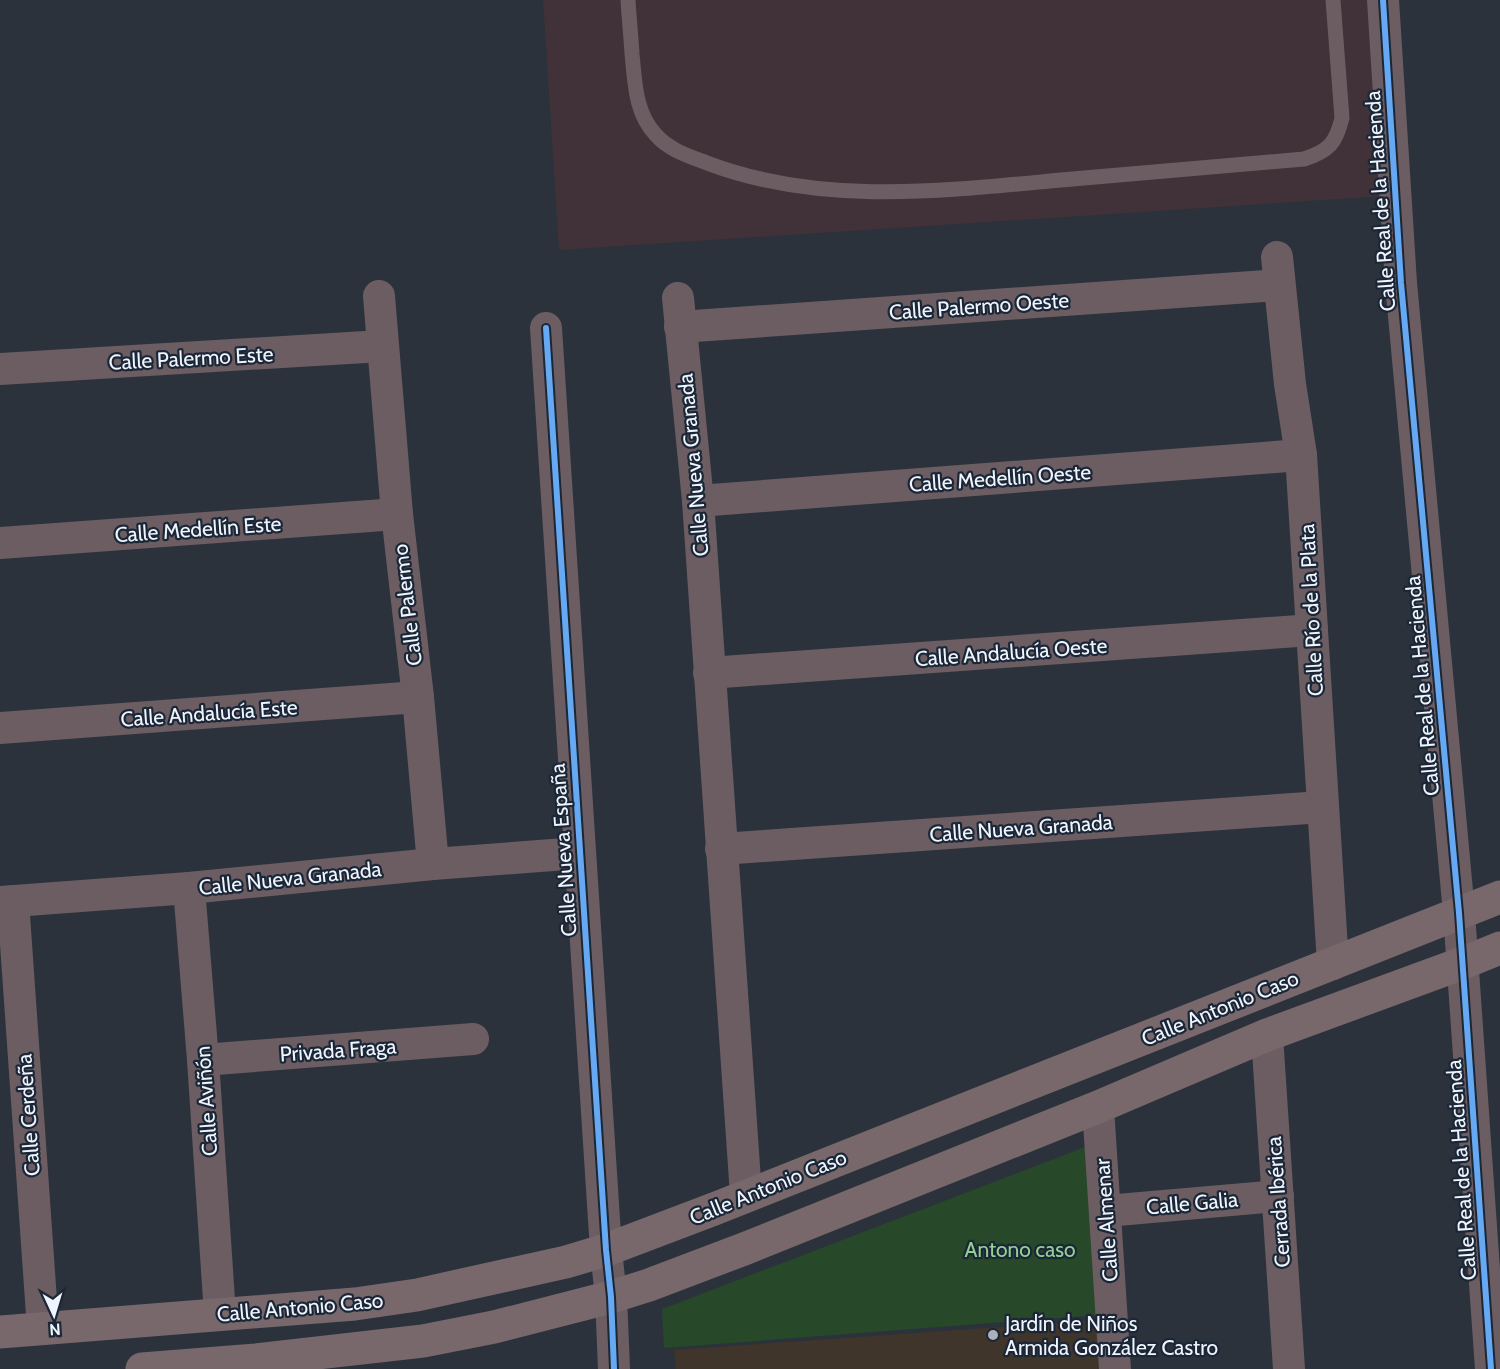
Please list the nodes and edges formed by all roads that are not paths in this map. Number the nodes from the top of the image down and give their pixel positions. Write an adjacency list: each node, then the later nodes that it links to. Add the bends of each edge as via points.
1 (628, 0): 2 (lane, via 636,94 644,118 656,135 678,152 768,181 824,189 898,192 969,189 1318,155 1337,135 1341,117)
2 (1333, 0)
3 (1383, 0): 25 (street, Calle Real de la Hacienda, via 1401,283)
4 (1278, 271): 6 (street, Calle Palermo Oeste); 10 (street, Calle Río de la Plata)
5 (378, 296): 8 (street, Calle Palermo)
6 (679, 313): 11 (street, Calle Nueva Granada)
7 (546, 328): 20 (street, Calle Nueva España)
8 (382, 346): 9 (street, Calle Palermo Este); 12 (street, Calle Palermo)
9 (0, 369)
10 (1302, 455): 11 (street, Calle Medellín Oeste); 14 (street, Calle Río de la Plata)
11 (698, 501): 15 (street, Calle Nueva Granada)
12 (397, 514): 13 (street, Calle Medellín Este); 16 (street, Calle Palermo)
13 (0, 543)
14 (1312, 630): 15 (street, Calle Andalucía Oeste); 18 (street, Calle Río de la Plata)
15 (709, 673): 19 (street, Calle Nueva Granada)
16 (418, 697): 17 (street, Calle Andalucía Este); 21 (street, Calle Palermo)
17 (0, 728)
18 (1322, 807): 19 (street, Calle Nueva Granada); 28 (street, Calle Río de la Plata)
19 (721, 849): 33 (street, Calle Nueva Granada)
20 (579, 853): 21 (street, Calle Nueva Granada); 36 (street, Calle Nueva España)
21 (433, 864): 22 (street, Calle Nueva Granada)
22 (189, 888): 24 (street, Calle Nueva Granada); 31 (street, Calle Aviñón)
23 (1500, 897): 25 (main road, Calle Antonio Caso)
24 (7, 901): 39 (street, Calle Cerdeña)
25 (1459, 913): 27 (street, Calle Real de la Hacienda); 28 (main road, Calle Antonio Caso)
26 (1500, 948): 27 (main road, Calle Antonio Caso)
27 (1463, 963): 29 (main road, Calle Antonio Caso); 46 (street, Calle Real de la Hacienda)
28 (1333, 964): 33 (main road, Calle Antonio Caso)
29 (1267, 1035): 32 (main road, Calle Antonio Caso); 34 (street, Cerrada Ibérica)
30 (473, 1039): 31 (street, Privada Fraga)
31 (203, 1060): 38 (street, Calle Aviñón)
32 (1098, 1107): 35 (street, Calle Almenar); 37 (main road, Calle Antonio Caso)
33 (746, 1196): 36 (main road, Calle Antonio Caso)
34 (1278, 1196): 35 (street, Calle Galia); 45 (street, Cerrada Ibérica)
35 (1106, 1211): 44 (street, Calle Almenar)
36 (606, 1250): 37 (street, Calle Nueva España); 38 (main road, Calle Antonio Caso, via 417,1295)
37 (611, 1298): 41 (main road, Calle Antonio Caso, via 423,1341); 43 (street, Calle Nueva España)
38 (220, 1315): 39 (main road, Calle Antonio Caso)
39 (43, 1329): 40 (main road, Calle Antonio Caso)
40 (0, 1332)
41 (257, 1365): 42 (main road, Calle Antonio Caso)
42 (142, 1369)
43 (614, 1369)
44 (1116, 1369)
45 (1289, 1369)
46 (1491, 1369)

